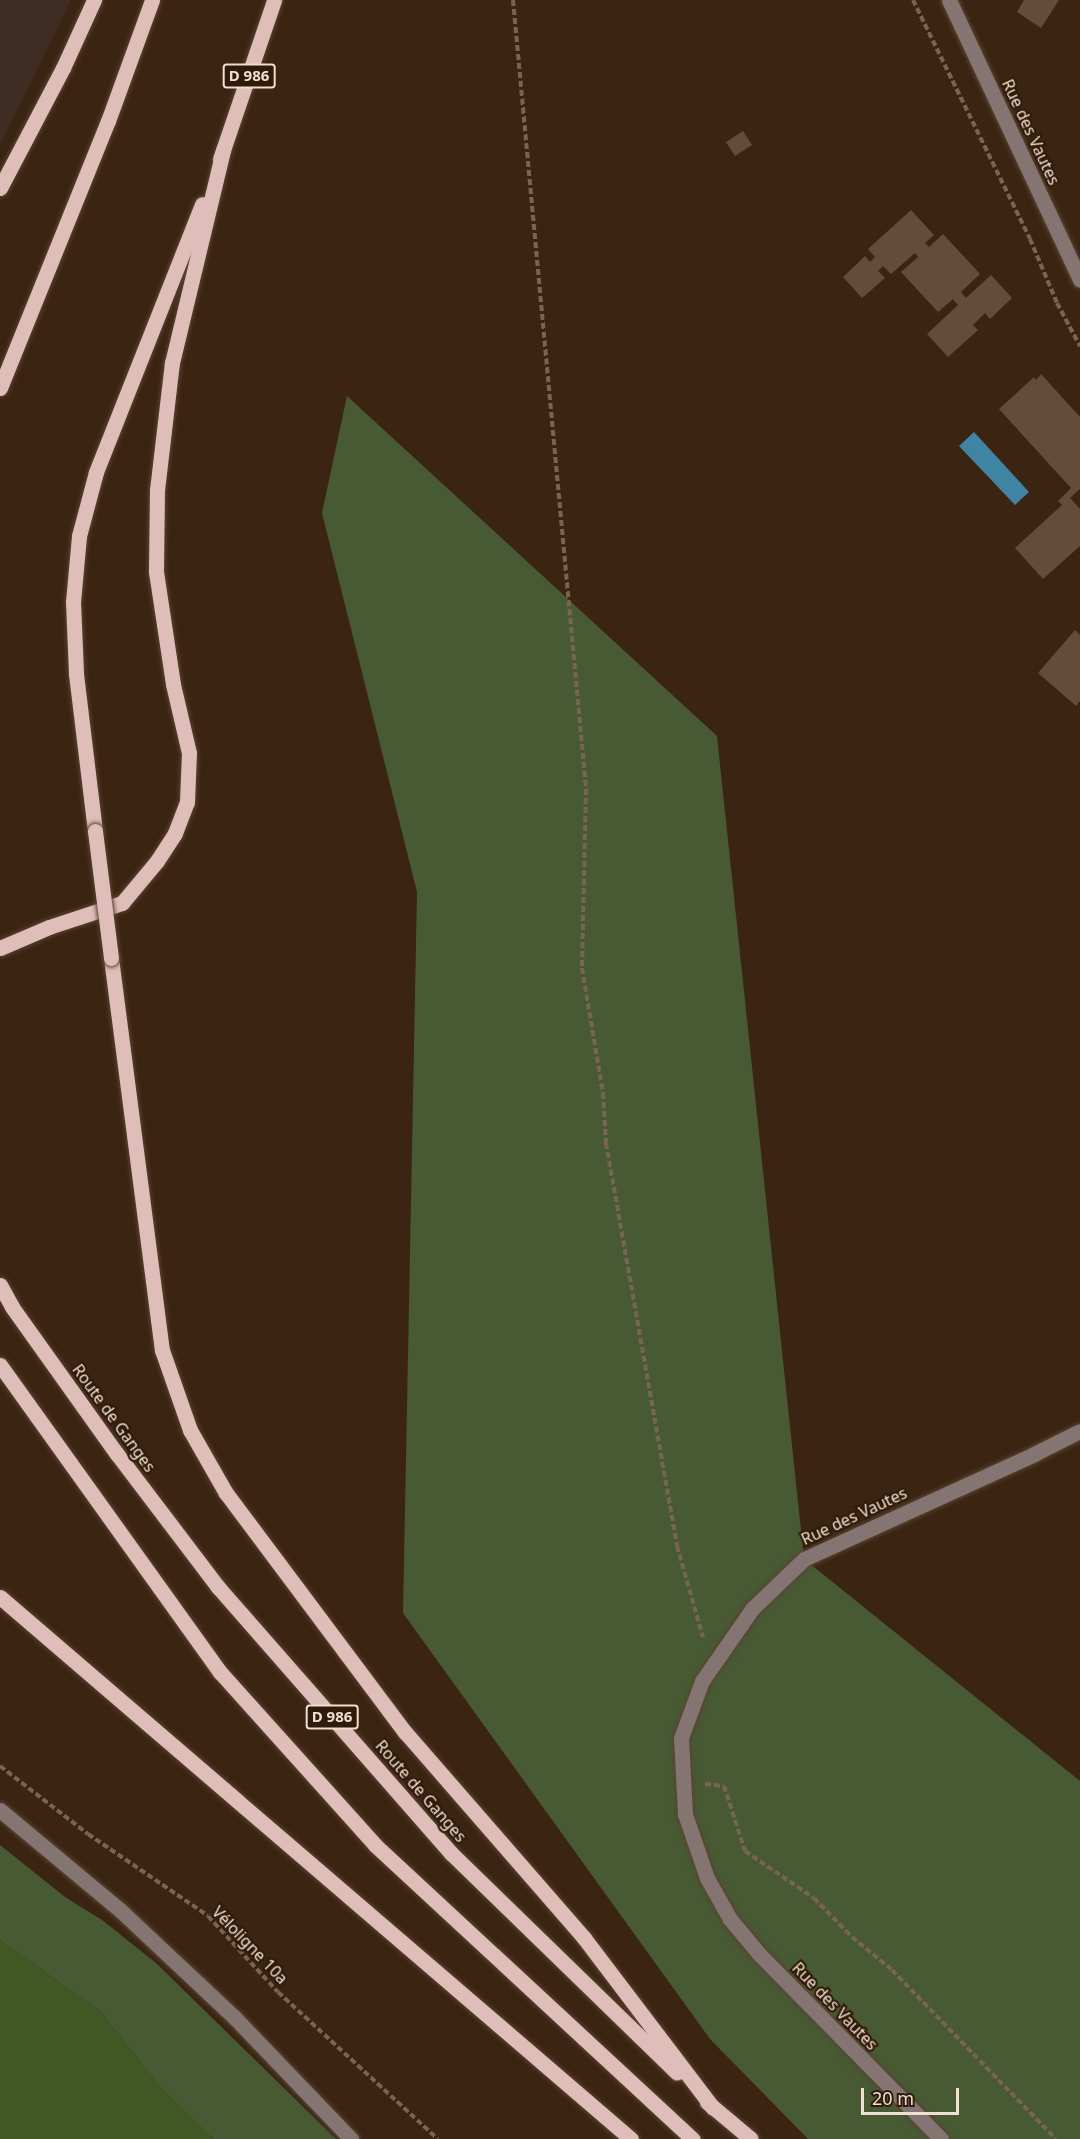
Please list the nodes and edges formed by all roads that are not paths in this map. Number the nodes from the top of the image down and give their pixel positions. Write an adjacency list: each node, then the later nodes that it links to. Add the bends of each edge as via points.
1 (94, 0): 6 (main road)
2 (152, 0): 8 (main road, via 108,121)
3 (274, 0): 5 (main road, D 986)
4 (949, 0): 7 (street, Rue des Vautes)
5 (223, 151): 9 (main road, via 172,363 157,489 156,571 189,753 187,802 169,843 122,903); 15 (main road, bridge, via 96,472 79,536 73,602 76,673 162,1350 190,1430 226,1492 405,1732 584,1938)
6 (0, 188)
7 (1080, 280)
8 (0, 388)
9 (0, 948)
10 (0, 1285): 15 (main road, Route de Ganges / D 986, via 117,1455 226,1595 451,1853)
11 (0, 1365): 18 (main road, via 220,1672 375,1845)
12 (1080, 1431): 20 (street, Rue des Vautes, via 804,1559 752,1609 712,1666 702,1681 681,1738 685,1814 707,1878 730,1919 760,1955)
13 (0, 1597): 17 (main road)
14 (0, 1810): 16 (street, via 129,1918 235,2018)
15 (713, 2108): 19 (main road, Route de Ganges / D 986)
16 (351, 2139)
17 (631, 2139)
18 (693, 2139)
19 (751, 2139)
20 (941, 2139)

